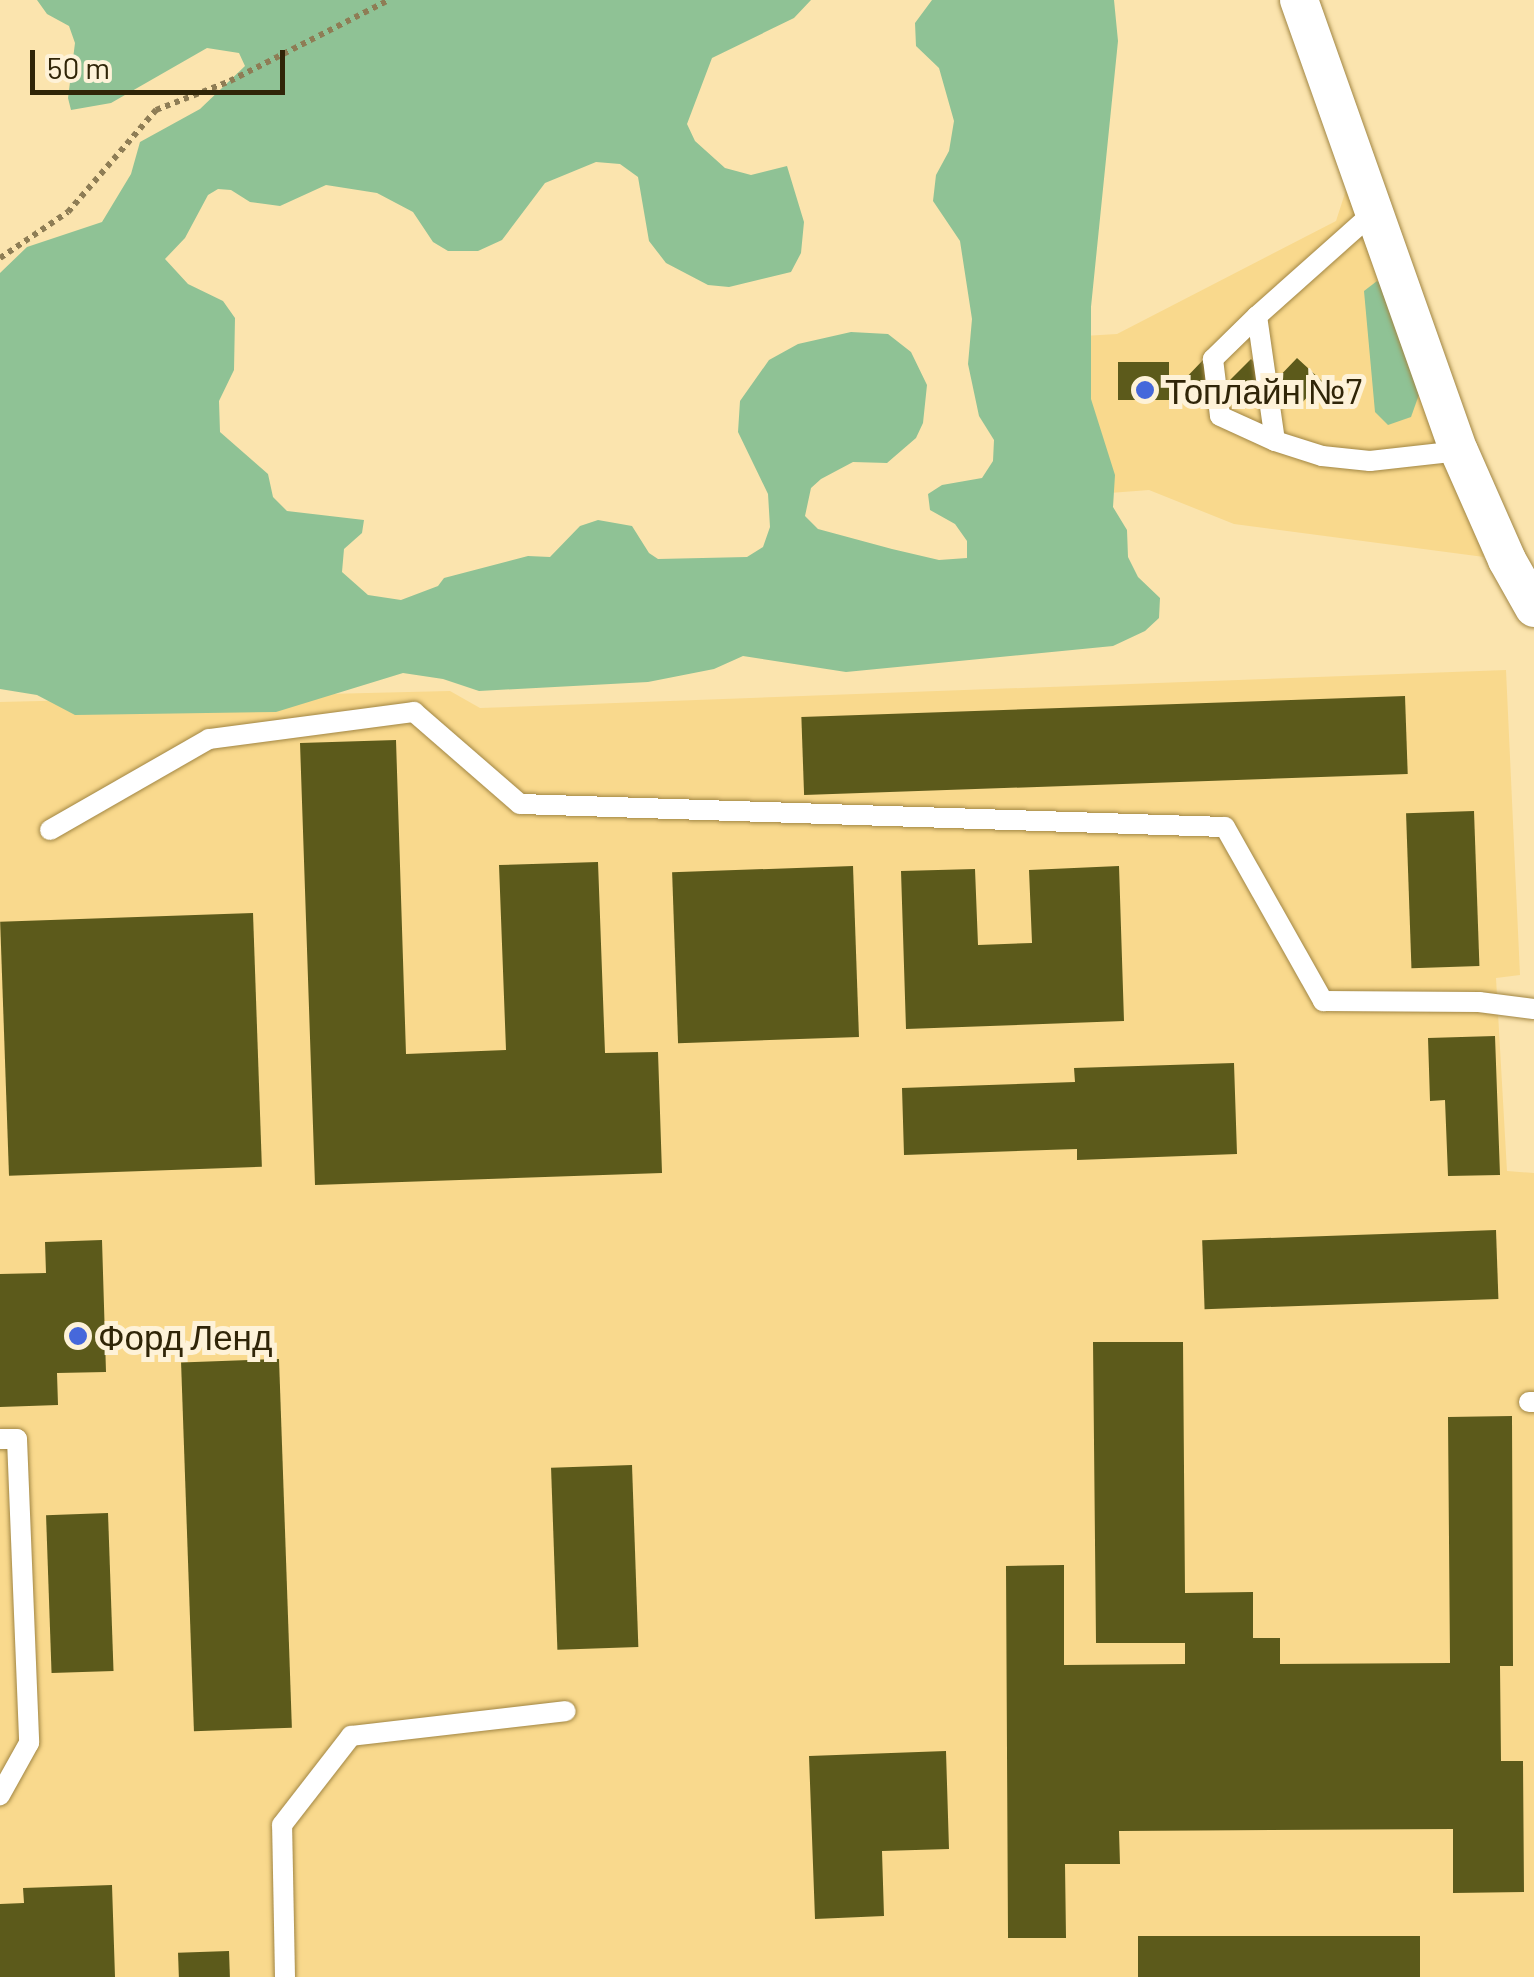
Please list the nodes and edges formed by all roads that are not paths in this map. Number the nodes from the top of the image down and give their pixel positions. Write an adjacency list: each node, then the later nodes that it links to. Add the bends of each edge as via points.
1 (1299, 0): 2 (street)
2 (1375, 211): 3 (lane); 5 (street)
3 (1257, 316): 4 (lane); 4 (lane, via 1213,359 1220,416)
4 (1275, 441): 5 (lane, via 1370,461)
5 (1459, 450): 6 (street)
6 (1534, 608)
7 (50, 830): 8 (lane, via 209,740 414,712 520,804 1225,827 1322,1001)
8 (1534, 1008)
9 (0, 1439): 11 (lane, via 17,1438 29,1744)
10 (566, 1712): 12 (lane, via 351,1736 282,1824)
11 (0, 1796)
12 (285, 1977)

